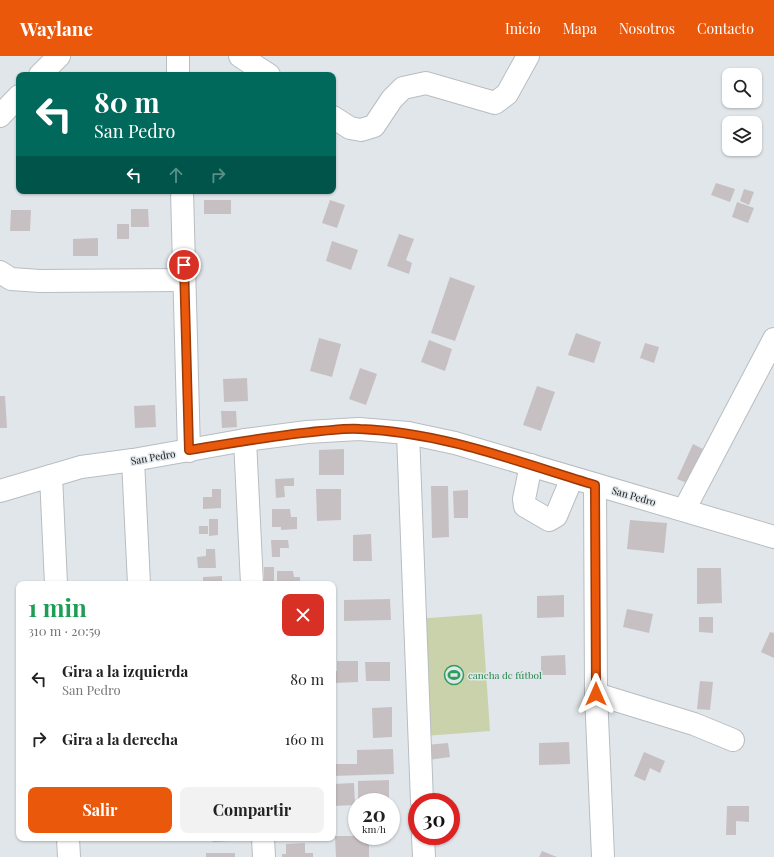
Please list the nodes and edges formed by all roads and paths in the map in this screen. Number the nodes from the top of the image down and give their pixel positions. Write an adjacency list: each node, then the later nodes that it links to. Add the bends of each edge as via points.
1 (59, 56): 5 (street)
2 (178, 56): 6 (street)
3 (240, 56): 7 (street)
4 (528, 56): 10 (street, via 507,94 495,102 426,84 403,88 392,99 374,126 362,130 350,128)
5 (43, 72)
6 (178, 72)
7 (264, 72)
8 (16, 99): 9 (street)
9 (0, 116)
10 (336, 119)
11 (182, 194): 13 (street)
12 (0, 272): 13 (street, via 11,279 40,281)
13 (184, 280): 17 (street)
14 (774, 339): 24 (street)
15 (408, 434): 16 (street, San Pedro, via 359,429 307,432); 19 (street, San Pedro, via 455,443); 31 (street)
16 (245, 440): 17 (street, San Pedro); 28 (street)
17 (189, 450): 18 (street, San Pedro)
18 (133, 460): 20 (street, San Pedro, via 81,467); 27 (street)
19 (531, 465): 21 (street, San Pedro); 21 (street, via 524,499 525,506 549,520 556,516)
20 (51, 476): 23 (street, San Pedro); 26 (street)
21 (572, 478): 22 (street, San Pedro)
22 (595, 485): 24 (street, San Pedro); 29 (street)
23 (0, 491)
24 (684, 510): 25 (street, San Pedro)
25 (774, 537)
26 (56, 581)
27 (139, 581)
28 (252, 581)
29 (596, 694): 30 (street, via 694,724); 38 (street)
30 (733, 740)
31 (422, 793)
32 (68, 841): 35 (street)
33 (263, 841): 36 (street)
34 (423, 845): 37 (street)
35 (68, 857)
36 (264, 857)
37 (424, 857)
38 (603, 857)

